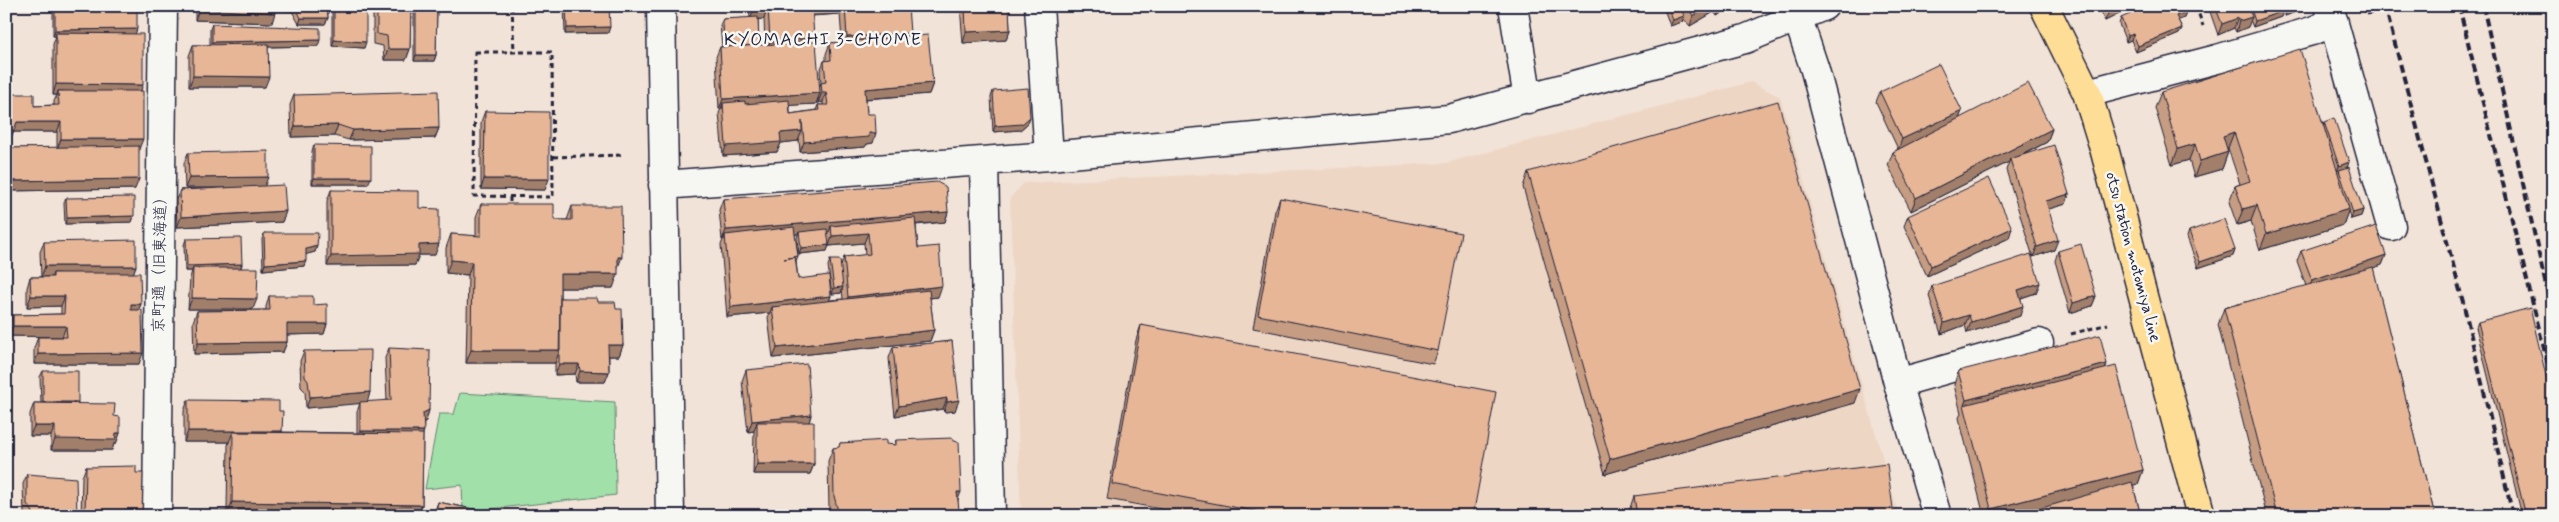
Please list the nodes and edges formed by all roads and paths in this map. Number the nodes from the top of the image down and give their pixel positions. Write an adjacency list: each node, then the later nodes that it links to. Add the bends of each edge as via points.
1 (163, 6): 25 (street, 京町通（旧東海道）)
2 (512, 6): 10 (path)
3 (661, 6): 17 (street)
4 (1039, 6): 15 (street)
5 (1513, 6): 12 (street)
6 (1824, 6): 9 (street)
7 (2044, 6): 11 (main road, otsu station motomiya line)
8 (2331, 14): 11 (street, via 2302,34); 20 (street)
9 (1798, 19): 12 (street, via 1745,39); 24 (street, via 1815,70)
10 (514, 52): 14 (path, via 552,52); 18 (path, via 475,52 474,196)
11 (2088, 93): 29 (main road, otsu station motomiya line)
12 (1528, 99): 15 (street, via 1449,119)
13 (624, 155): 14 (path)
14 (553, 156): 18 (path, via 553,197)
15 (1049, 156): 16 (street)
16 (984, 161): 17 (street); 27 (street)
17 (663, 185): 26 (street)
18 (510, 196): 19 (path)
19 (510, 211)
20 (2391, 226)
21 (2108, 324): 22 (path)
22 (2104, 325)
23 (2040, 343): 24 (street)
24 (1898, 383): 28 (street)
25 (157, 516)
26 (670, 516)
27 (991, 516)
28 (1937, 516)
29 (2201, 516)

